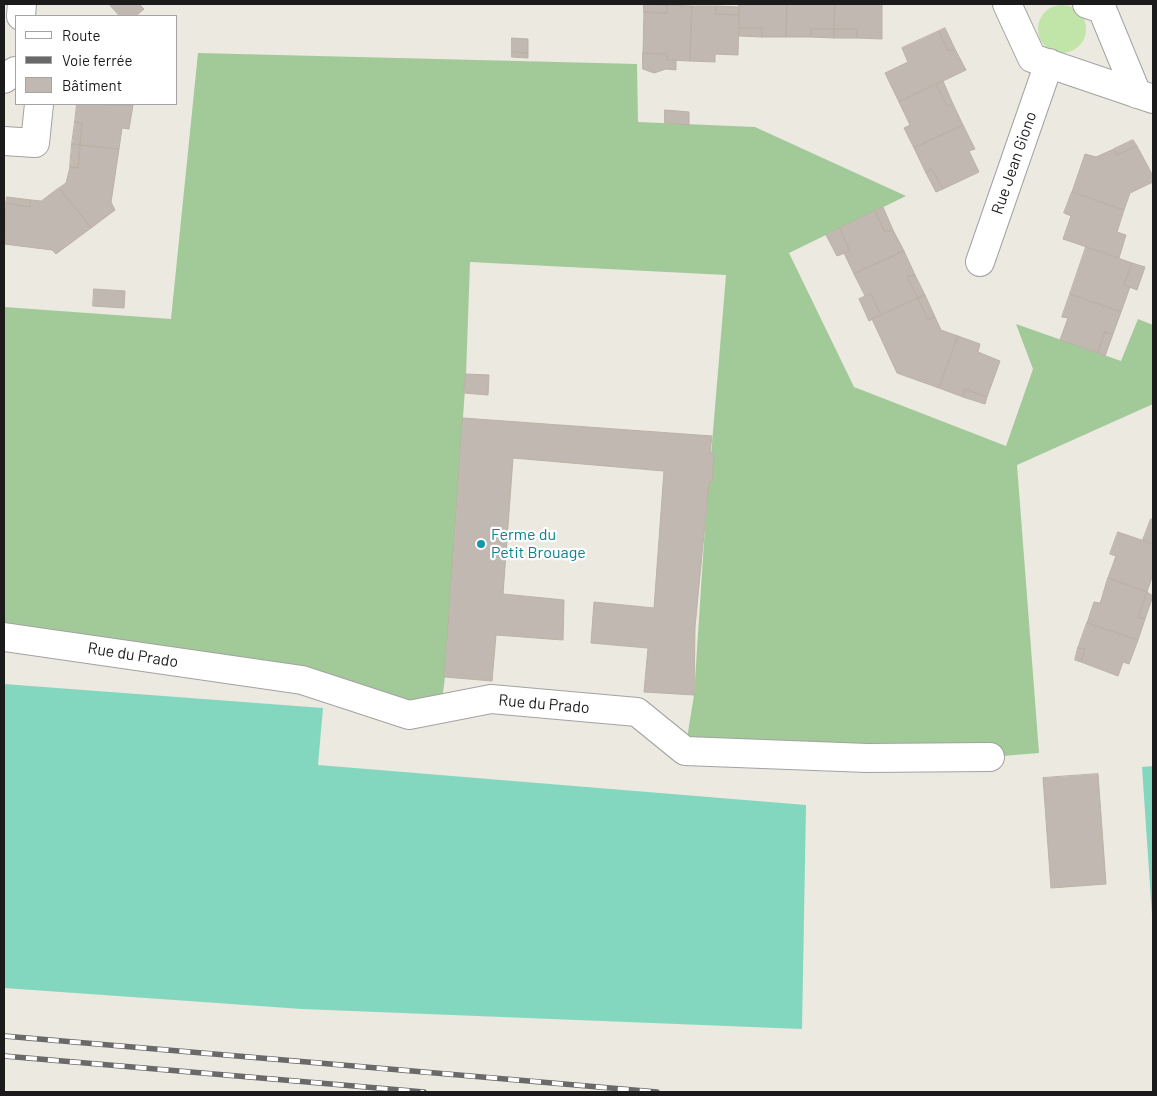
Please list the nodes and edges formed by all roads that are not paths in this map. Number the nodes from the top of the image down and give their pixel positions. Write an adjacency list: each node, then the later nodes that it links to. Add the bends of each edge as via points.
1 (1007, 4): 3 (street, via 1032,58)
2 (1087, 4): 4 (street, via 1102,9)
3 (1049, 63): 4 (street); 7 (street, Rue Jean Giono)
4 (1145, 96)
5 (39, 105): 6 (street, via 35,143)
6 (4, 141)
7 (980, 262)
8 (4, 637): 9 (street, Rue du Prado, via 302,680 409,715 491,699 637,712 685,751 866,758)
9 (990, 756)

